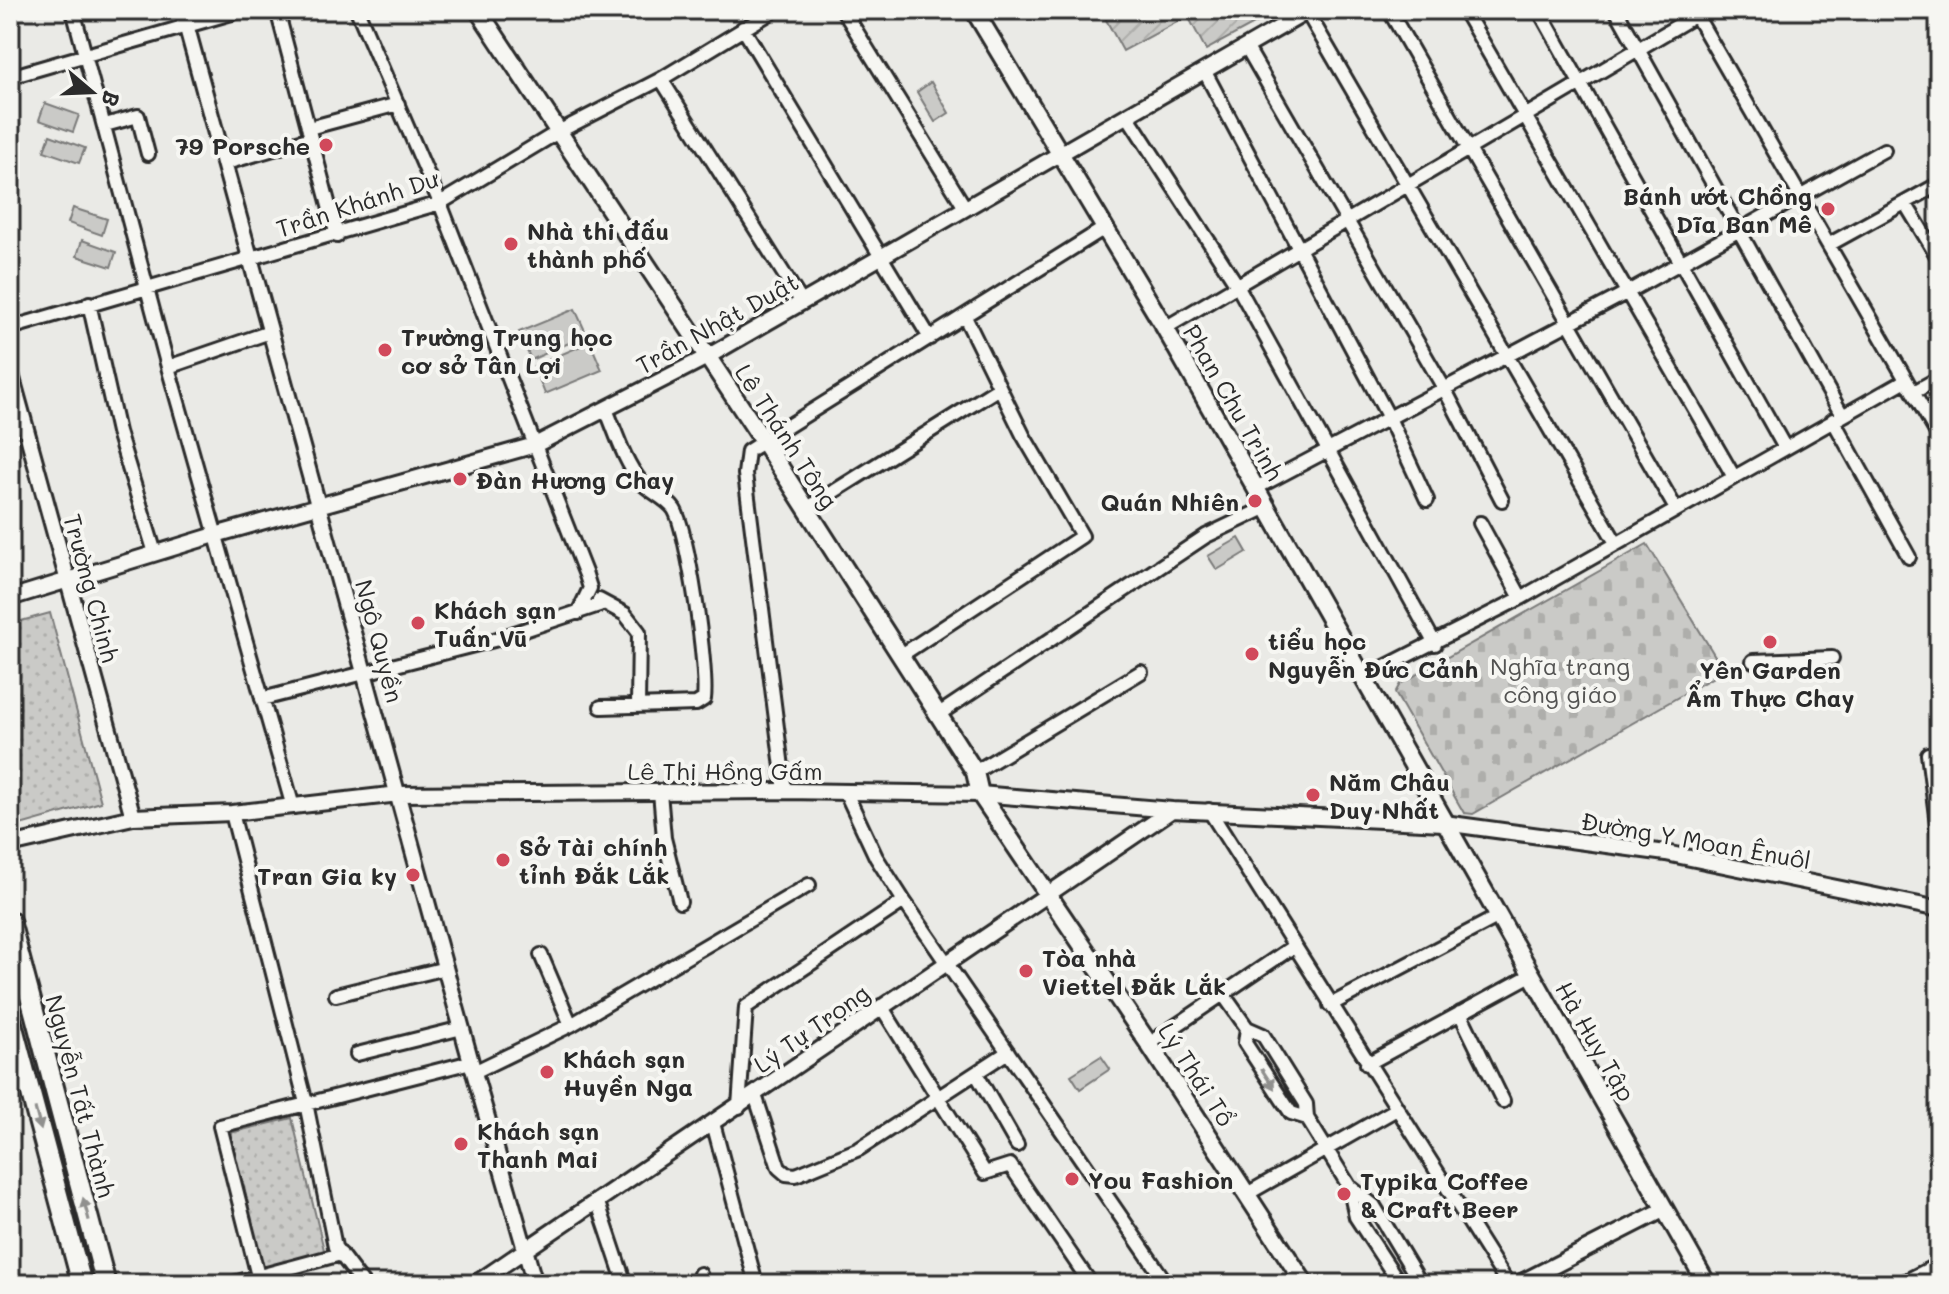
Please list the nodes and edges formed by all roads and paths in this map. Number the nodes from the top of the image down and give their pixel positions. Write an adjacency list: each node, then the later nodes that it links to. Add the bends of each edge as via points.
1 (73, 10): 19 (street)
2 (242, 10): 15 (street)
3 (277, 10): 29 (street)
4 (357, 10): 24 (street)
5 (478, 10): 28 (main road, Lê Thánh Tông)
6 (775, 10): 16 (street, Trần Khánh Dư)
7 (843, 10): 40 (street)
8 (974, 10): 33 (main road, Phan Chu Trinh)
9 (1389, 10): 30 (street)
10 (1464, 10): 25 (street)
11 (1539, 10): 23 (street)
12 (1616, 10): 18 (street)
13 (1308, 11): 17 (street, Trần Nhật Duật); 35 (street)
14 (1694, 12): 18 (street); 37 (street)
15 (184, 17): 19 (street); 34 (street, Ngô Quyền)
16 (743, 28): 22 (street, Trần Khánh Dư); 47 (street)
17 (1247, 48): 20 (street, Trần Nhật Duật); 41 (street)
18 (1638, 48): 23 (street); 43 (street)
19 (86, 56): 21 (street); 27 (street)
20 (1205, 72): 26 (street, Trần Nhật Duật); 46 (street)
21 (10, 77)
22 (661, 79): 28 (street, Trần Khánh Dư); 54 (street)
23 (1580, 82): 25 (street); 50 (street)
24 (398, 104): 29 (street); 38 (street)
25 (1526, 113): 30 (street); 53 (street)
26 (1127, 115): 33 (street, Trần Nhật Duật); 51 (street)
27 (105, 125): 32 (street, via 138,116); 52 (street)
28 (558, 132): 38 (street, Trần Khánh Dư); 63 (main road, Lê Thánh Tông)
29 (310, 133): 34 (street); 44 (street)
30 (1469, 149): 35 (street); 57 (street)
31 (1884, 150): 37 (street)
32 (148, 154)
33 (1061, 154): 40 (street, Trần Nhật Duật); 42 (main road, Phan Chu Trinh)
34 (226, 163): 49 (street, Ngô Quyền)
35 (1407, 184): 41 (street); 62 (street)
36 (1939, 184): 39 (street)
37 (1803, 197): 43 (street); 45 (street)
38 (440, 203): 44 (street, Trần Khánh Dư); 76 (street)
39 (1905, 203): 45 (street); 48 (street)
40 (964, 206): 47 (street, Trần Nhật Duật)
41 (1347, 219): 46 (street); 69 (street)
42 (1103, 229): 56 (street); 59 (main road, Phan Chu Trinh)
43 (1736, 230): 50 (street); 73 (street)
44 (337, 236): 49 (street, Trần Khánh Dư)
45 (1830, 244): 67 (street)
46 (1299, 249): 51 (street); 72 (street)
47 (881, 256): 54 (street, Trần Nhật Duật); 61 (street)
48 (1939, 259)
49 (253, 260): 52 (street, Trần Khánh Dư); 60 (street, Ngô Quyền)
50 (1678, 261): 53 (street); 77 (street)
51 (1237, 285): 59 (street); 78 (street)
52 (148, 286): 55 (street, Trần Khánh Dư); 64 (street)
53 (1626, 293): 57 (street); 79 (street)
54 (801, 301): 63 (street, Trần Nhật Duật)
55 (89, 303): 58 (street, Trần Khánh Dư); 90 (street, via 118,432)
56 (965, 317): 61 (street); 68 (street)
57 (1570, 322): 62 (street); 86 (street)
58 (10, 328)
59 (1165, 328): 80 (main road, Phan Chu Trinh)
60 (270, 332): 64 (street); 83 (street, Ngô Quyền)
61 (930, 338): 75 (street)
62 (1505, 356): 69 (street); 89 (street)
63 (707, 357): 71 (street, Trần Nhật Duật); 75 (main road, Lê Thánh Tông)
64 (168, 367): 88 (street)
65 (10, 371): 92 (street, Trường Chinh)
66 (1939, 378): 70 (street)
67 (1906, 380): 70 (street); 73 (street)
68 (999, 388): 85 (street); 99 (street, via 1082,536)
69 (1444, 388): 72 (street); 82 (street)
70 (1914, 392): 74 (street)
71 (606, 409): 76 (street, Trần Nhật Duật); 106 (street, via 632,469 676,514 704,651 701,703)
72 (1389, 418): 78 (street); 81 (street)
73 (1837, 418): 77 (street); 91 (street)
74 (1939, 437)
75 (762, 439): 85 (main road, Lê Thánh Tông); 111 (street, via 748,451 745,474)
76 (535, 445): 83 (street, Trần Nhật Duật); 93 (street)
77 (1785, 448): 79 (street)
78 (1328, 452): 80 (street); 98 (street)
79 (1734, 477): 86 (street)
80 (1256, 488): 84 (main road, Phan Chu Trinh)
81 (1427, 500)
82 (1502, 500)
83 (319, 507): 88 (street, Trần Nhật Duật); 103 (street, Ngô Quyền)
84 (1267, 507): 104 (main road, Phan Chu Trinh); 108 (street, via 1206,536)
85 (806, 509): 99 (main road, Lê Thánh Tông)
86 (1676, 509): 89 (street)
87 (1480, 523): 95 (street)
88 (215, 535): 90 (street, Trần Nhật Duật); 105 (street)
89 (1616, 543): 95 (street)
90 (155, 553): 92 (street, Trần Nhật Duật)
91 (1909, 557)
92 (67, 581): 94 (street, Trần Nhật Duật); 120 (street, Trường Chinh)
93 (590, 588): 96 (street); 97 (street)
94 (10, 598)
95 (1521, 598): 98 (street)
96 (602, 604): 97 (street); 106 (street, via 625,614 639,632)
97 (578, 613): 103 (street)
98 (1435, 644): 104 (street)
99 (900, 656): 108 (main road, Lê Thánh Tông)
100 (1832, 658): 101 (street)
101 (1753, 661)
102 (1141, 672): 110 (street)
103 (366, 674): 105 (street); 114 (street, Ngô Quyền)
104 (1365, 677): 121 (main road, Phan Chu Trinh)
105 (262, 699): 116 (street)
106 (638, 706): 107 (street)
107 (601, 707)
108 (939, 714): 110 (main road, Lê Thánh Tông)
109 (1928, 754): 122 (street)
110 (975, 772): 115 (main road, Lê Thánh Tông)
111 (785, 791): 112 (street, Lê Thị Hồng Gấm); 113 (street, Lê Thị Hồng Gấm)
112 (660, 792): 114 (street, Lê Thị Hồng Gấm); 127 (street, via 664,838)
113 (846, 793): 115 (street, Lê Thị Hồng Gấm); 126 (street)
114 (399, 794): 116 (street, Lê Thị Hồng Gấm); 134 (street, Ngô Quyền)
115 (980, 794): 117 (street, Lê Thị Hồng Gấm); 125 (main road, Lê Thánh Tông)
116 (293, 807): 119 (street, Lê Thị Hồng Gấm)
117 (1172, 810): 118 (street, Lê Thị Hồng Gấm); 125 (street, Lý Tự Trọng)
118 (1209, 810): 121 (street, Lê Thị Hồng Gấm); 131 (street)
119 (232, 813): 120 (street, Lê Thị Hồng Gấm); 154 (street)
120 (133, 817): 123 (street, Lê Thị Hồng Gấm)
121 (1444, 823): 128 (street, Đường Y Moan Ênuôl, via 1666,853); 129 (main road, Hà Huy Tập)
122 (1939, 839)
123 (10, 845)
124 (809, 885): 142 (street)
125 (1045, 893): 133 (street, Lý Tự Trọng); 145 (main road, Lý Thái Tổ)
126 (904, 901): 133 (street); 155 (street, via 746,1007)
127 (680, 902)
128 (1939, 909)
129 (1497, 917): 135 (main road, Hà Huy Tập); 138 (street)
130 (10, 921): 170 (main road, Nguyễn Tất Thành, one-way to 130)
131 (1294, 946): 136 (street); 138 (street)
132 (541, 955): 142 (street)
133 (944, 961): 139 (street, Lý Tự Trọng); 146 (street)
134 (446, 968): 137 (street); 143 (street, Ngô Quyền)
135 (1531, 975): 140 (street); 164 (main road, Hà Huy Tập)
136 (1223, 994): 144 (street); 145 (street)
137 (336, 995)
138 (1330, 1005): 148 (street)
139 (881, 1006): 151 (street, Lý Tự Trọng); 152 (street)
140 (1460, 1013): 148 (street); 153 (street)
141 (10, 1016): 169 (main road, Nguyễn Tất Thành, one-way to 169)
142 (571, 1025): 149 (street)
143 (462, 1028): 147 (street); 149 (street, Ngô Quyền)
144 (1247, 1028): 157 (street, via 1263,1035 1306,1104); 157 (street, one-way to 157, via 1245,1043 1291,1113)
145 (1149, 1044): 162 (main road, Lý Thái Tổ)
146 (1008, 1052): 150 (street); 178 (street)
147 (357, 1054)
148 (1367, 1064): 156 (street)
149 (473, 1067): 154 (street); 165 (street, Ngô Quyền)
150 (977, 1075): 152 (street); 159 (street)
151 (755, 1095): 152 (street, via 779,1168 796,1175 859,1149); 155 (street, Lý Tự Trọng)
152 (939, 1096): 177 (street, via 985,1173 1010,1165)
153 (1503, 1101)
154 (306, 1103): 166 (street, via 335,1247); 168 (street, via 220,1126)
155 (739, 1107): 158 (street, Lý Tự Trọng)
156 (1395, 1110): 160 (street); 182 (street)
157 (1307, 1118): 160 (street)
158 (713, 1123): 163 (street, Lý Tự Trọng); 176 (street)
159 (1017, 1145)
160 (1326, 1150): 161 (street); 162 (street)
161 (1349, 1186): 180 (street, via 1356,1217); 181 (street, via 1374,1206)
162 (1247, 1194): 179 (main road, Lý Thái Tổ)
163 (597, 1200): 165 (street, Lý Tự Trọng); 175 (street)
164 (1665, 1209): 183 (street); 184 (main road, Hà Huy Tập)
165 (525, 1248): 173 (street, Lý Tự Trọng); 174 (street, Ngô Quyền)
166 (341, 1254): 168 (street); 172 (street)
167 (1939, 1264): 185 (street)
168 (258, 1276): 171 (street)
169 (82, 1284)
170 (106, 1284)
171 (230, 1284)
172 (363, 1284)
173 (475, 1284)
174 (535, 1284)
175 (625, 1284)
176 (756, 1284)
177 (1091, 1284)
178 (1167, 1284)
179 (1305, 1284)
180 (1400, 1284)
181 (1421, 1284)
182 (1508, 1284)
183 (1518, 1284)
184 (1707, 1284)
185 (1900, 1284)

